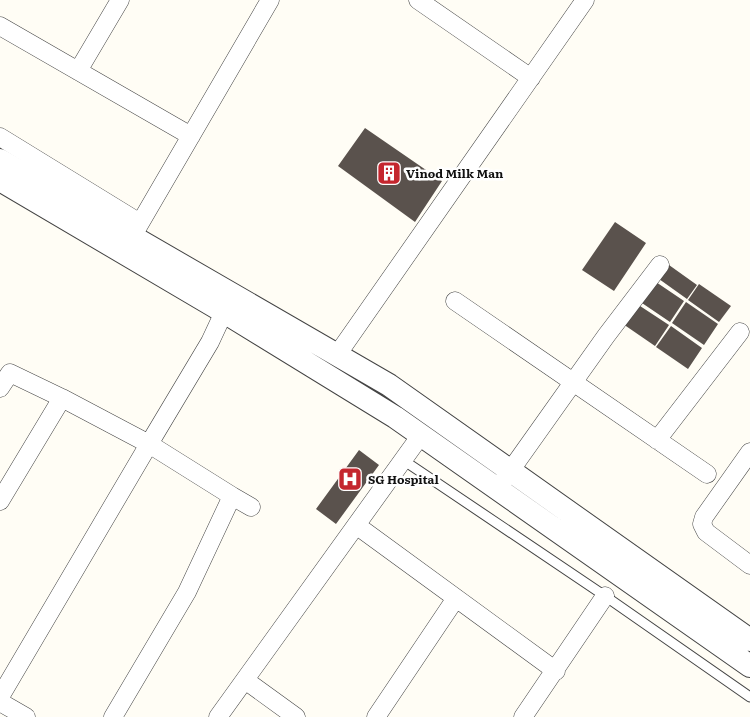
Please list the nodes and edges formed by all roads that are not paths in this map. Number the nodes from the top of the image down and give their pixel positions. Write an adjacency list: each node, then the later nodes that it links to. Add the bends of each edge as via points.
1 (120, 0): 6 (street)
2 (270, 0): 8 (street)
3 (418, 0): 7 (street)
4 (585, 0): 7 (street)
5 (0, 26): 6 (street)
6 (78, 71): 8 (street)
7 (531, 78): 17 (street)
8 (190, 136): 12 (street)
9 (0, 137): 12 (street)
10 (0, 160): 12 (street)
11 (0, 180): 15 (street)
12 (136, 230): 17 (street)
13 (660, 265): 18 (street)
14 (455, 301): 18 (street)
15 (224, 312): 21 (street); 23 (street, via 210,342)
16 (740, 332): 22 (street)
17 (337, 355): 26 (street, via 389,385)
18 (574, 383): 22 (street); 26 (street)
19 (0, 388): 20 (street, via 10,373)
20 (62, 398): 23 (street); 30 (street)
21 (421, 435): 25 (street); 28 (street)
22 (657, 440): 27 (street)
23 (149, 444): 29 (street); 40 (street)
24 (750, 452): 33 (street, via 702,524 706,532)
25 (403, 460): 32 (street); 34 (lane)
26 (510, 471): 28 (street); 36 (street)
27 (707, 474)
28 (497, 488): 37 (street)
29 (232, 496): 31 (street); 44 (street, via 187,592)
30 (0, 501)
31 (251, 507)
32 (356, 525): 35 (street); 39 (street)
33 (750, 565)
34 (605, 596): 38 (street); 41 (lane)
35 (456, 598): 38 (street); 47 (street)
36 (750, 640)
37 (750, 666)
38 (556, 671): 48 (street)
39 (244, 680): 45 (street); 46 (street)
40 (0, 697)
41 (750, 698)
42 (0, 702): 43 (street)
43 (26, 717)
44 (113, 717)
45 (218, 717)
46 (296, 717)
47 (376, 717)
48 (522, 717)

